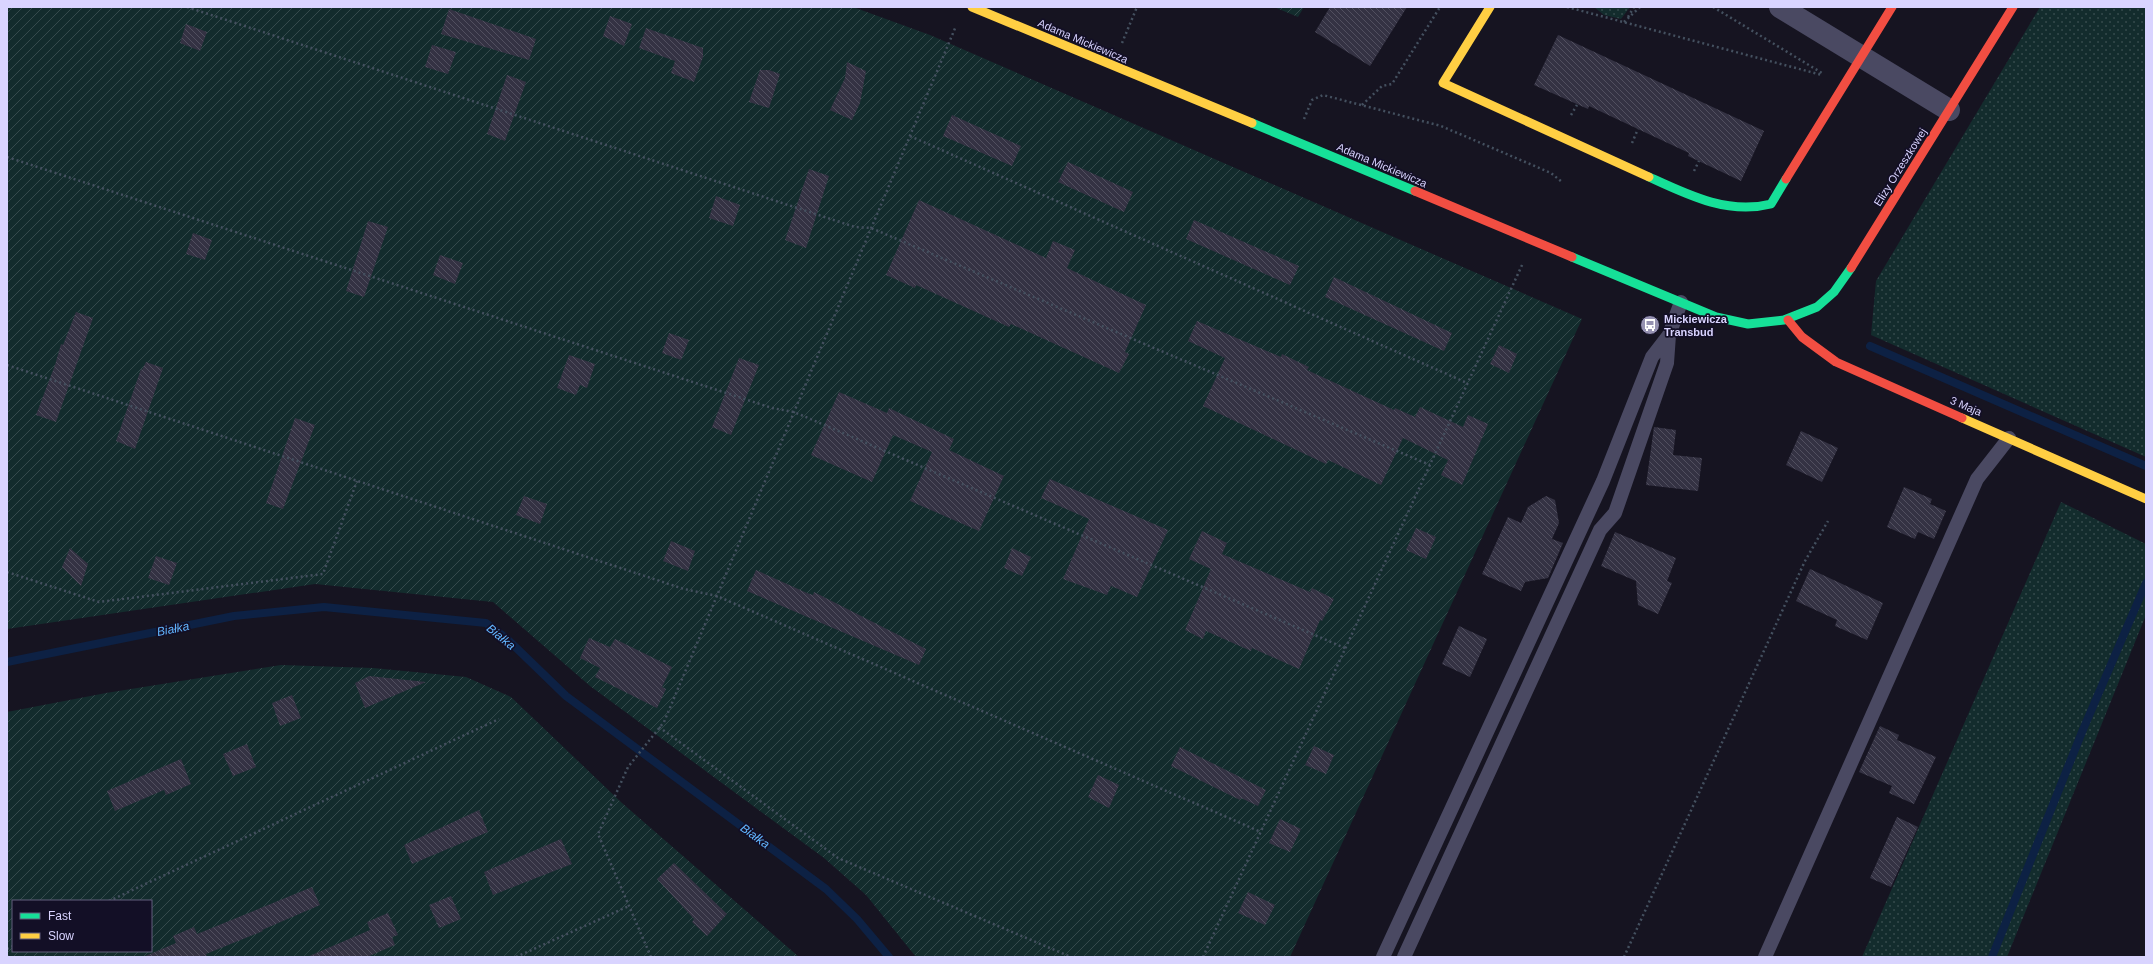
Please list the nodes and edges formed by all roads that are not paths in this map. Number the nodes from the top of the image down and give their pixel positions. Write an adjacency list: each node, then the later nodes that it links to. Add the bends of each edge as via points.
1 (972, 7): 8 (street, Adama Mickiewicza)
2 (1490, 7): 6 (street, via 1443,82 1683,193 1716,204 1743,208 1758,208 1771,204)
3 (1780, 7): 6 (street)
4 (1892, 7): 6 (street)
5 (2013, 7): 7 (street, Elizy Orzeszkowej)
6 (1862, 56): 7 (street)
7 (1949, 110): 9 (street, Elizy Orzeszkowej, via 1857,260 1838,286 1824,302)
8 (1681, 302): 9 (street, Adama Mickiewicza, via 1738,323); 10 (lane)
9 (1788, 320): 11 (street, 3 Maja, via 1802,337 1836,362)
10 (1669, 335): 13 (lane, via 1652,357 1603,481); 14 (lane, via 1667,363 1614,513 1600,530)
11 (2009, 438): 12 (street, 3 Maja); 15 (lane, via 1977,479)
12 (2146, 499)
13 (1383, 957)
14 (1404, 957)
15 (1766, 957)

